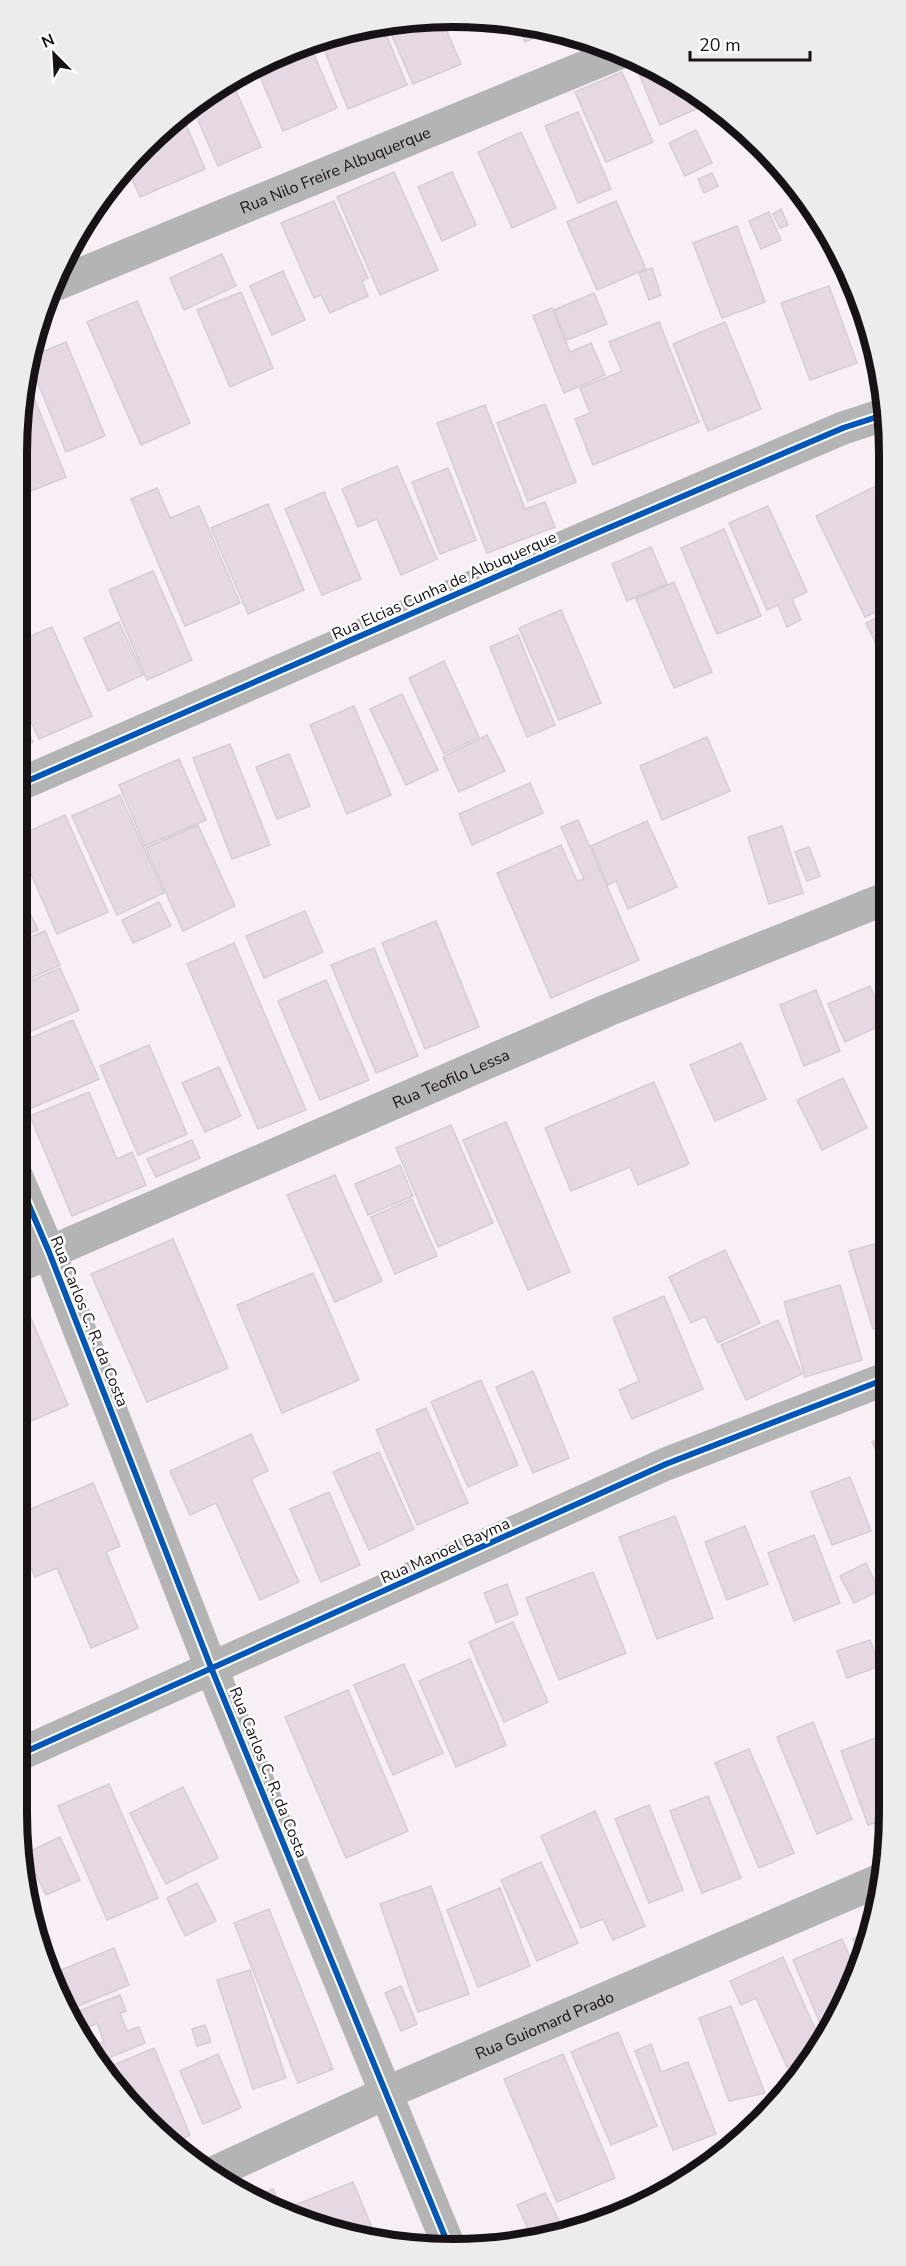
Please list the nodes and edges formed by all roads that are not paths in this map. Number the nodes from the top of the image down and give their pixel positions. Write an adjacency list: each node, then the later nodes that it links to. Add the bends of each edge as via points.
1 (608, 56): 2 (street, Rua Nilo Freire Albuquerque)
2 (63, 281)
3 (877, 417): 4 (street, Rua Elcias Cunha de Albuquerque, via 592,535)
4 (27, 781)
5 (879, 901): 7 (street, Rua Teofilo Lessa, via 608,1010)
6 (27, 1201): 7 (street, Rua Carlos C. R. da Costa)
7 (49, 1252): 8 (street, Rua Teofilo Lessa); 10 (street, Rua Carlos C. R. da Costa)
8 (27, 1261)
9 (879, 1381): 10 (street, Rua Manoel Bayma, via 666,1464)
10 (212, 1670): 11 (street, Rua Manoel Bayma); 13 (street, Rua Carlos C. R. da Costa)
11 (27, 1751)
12 (873, 1883): 13 (street, Rua Guiomard Prado)
13 (386, 2093): 14 (street, Rua Guiomard Prado); 15 (street, Rua Carlos C. R. da Costa)
14 (220, 2170)
15 (446, 2239)

